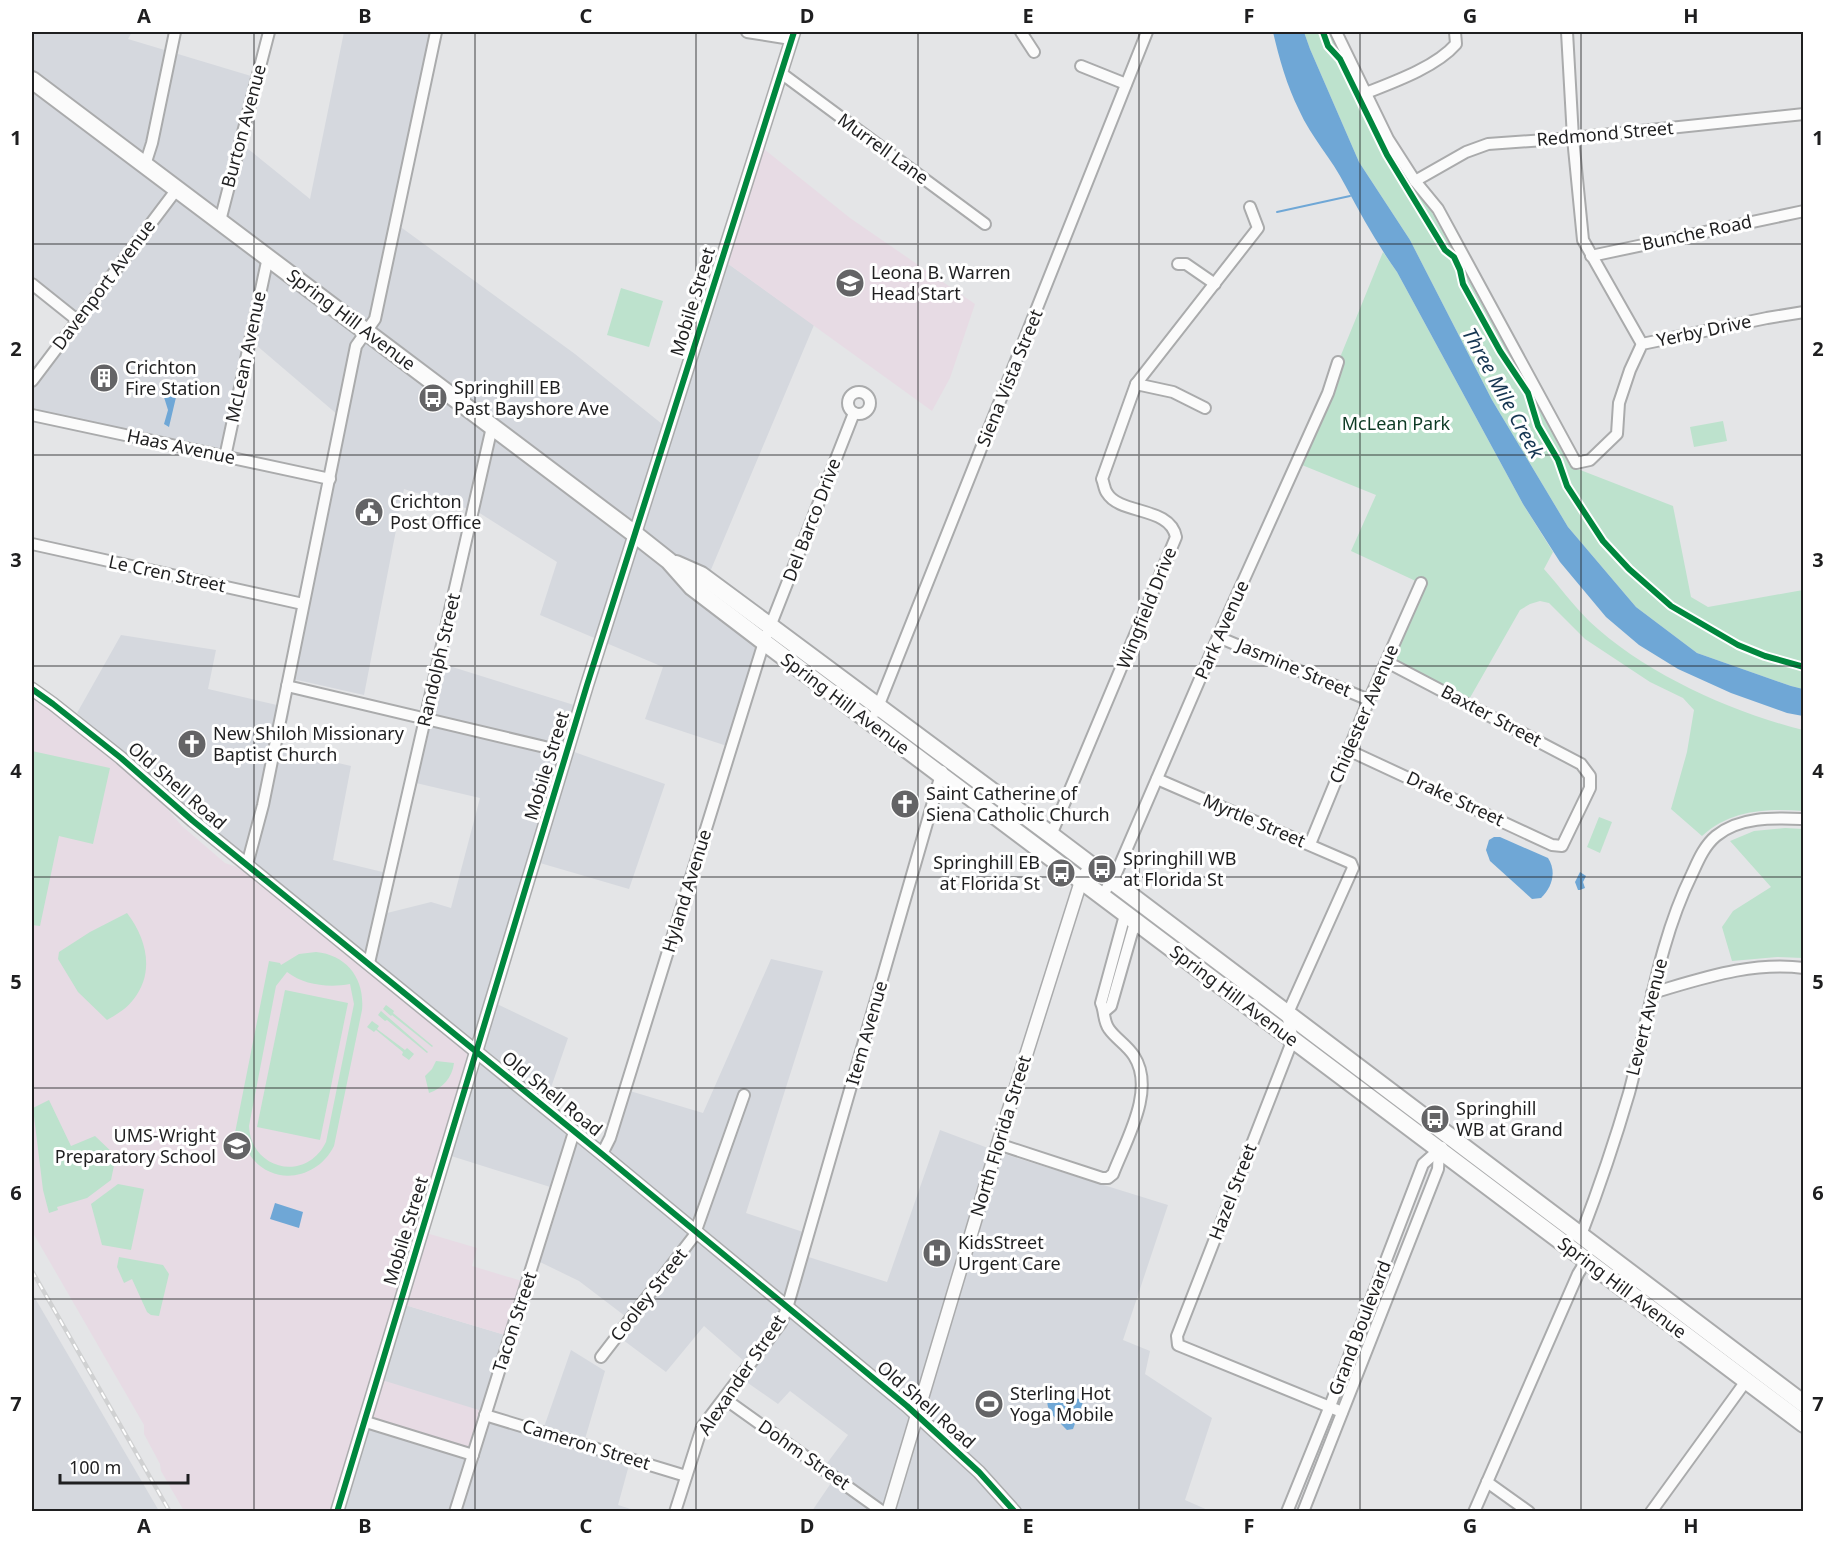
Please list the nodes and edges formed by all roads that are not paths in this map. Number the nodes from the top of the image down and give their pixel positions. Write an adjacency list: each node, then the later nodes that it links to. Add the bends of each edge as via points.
1 (175, 32): 19 (street)
2 (269, 32): 24 (street, Burton Avenue)
3 (436, 32): 33 (street, via 375,319)
4 (747, 32): 10 (street)
5 (1021, 32): 11 (street)
6 (1147, 32): 15 (street, Siena Vista Street)
7 (1336, 32): 16 (street)
8 (1455, 32): 16 (street, via 1456,44 1446,55)
9 (1567, 32): 18 (street)
10 (792, 35): 13 (street, Mobile Street)
11 (1034, 52)
12 (1081, 66): 15 (street)
13 (781, 73): 25 (street, Murrell Lane); 44 (street, Mobile Street)
14 (32, 80): 19 (main road, Spring Hill Avenue)
15 (1126, 84): 56 (street, Siena Vista Street)
16 (1366, 93): 20 (street, via 1388,139)
17 (1803, 114): 18 (street, Redmond Street)
18 (1573, 138): 20 (street, Redmond Street, via 1488,144); 26 (street, via 1584,240)
19 (145, 165): 21 (main road, Spring Hill Avenue)
20 (1415, 181): 34 (street, Yerby Drive, via 1438,209 1576,463 1590,460 1617,434 1619,403)
21 (177, 189): 24 (main road, Spring Hill Avenue); 32 (street, Davenport Avenue)
22 (1250, 207): 30 (street, Wingfield Drive, via 1258,228)
23 (1803, 211): 26 (street, Bunche Road)
24 (219, 221): 27 (main road, Spring Hill Avenue)
25 (985, 224)
26 (1591, 256): 34 (street)
27 (268, 257): 33 (main road, Spring Hill Avenue); 42 (street, McLean Avenue)
28 (1178, 264): 30 (street, via 1186,264)
29 (32, 284): 32 (street)
30 (1215, 284): 37 (street, Wingfield Drive)
31 (1803, 312): 34 (street, Yerby Drive)
32 (77, 320): 36 (street, Davenport Avenue)
33 (367, 332): 41 (main road, Spring Hill Avenue); 43 (street, via 356,346)
34 (1642, 344)
35 (1338, 362): 50 (street, Park Avenue, via 1328,393)
36 (32, 381)
37 (1136, 384): 38 (street, via 1173,392); 65 (street, Wingfield Drive, via 1102,479 1107,494 1122,504 1163,519 1174,528 1176,537)
38 (1205, 408)
39 (854, 413): 49 (street, Del Barco Drive)
40 (32, 415): 42 (street, Haas Avenue)
41 (492, 427): 44 (main road, Spring Hill Avenue); 57 (street, Randolph Street)
42 (225, 457): 43 (street, Haas Avenue)
43 (330, 479): 48 (street)
44 (636, 535): 46 (main road, Spring Hill Avenue); 60 (street, Mobile Street)
45 (32, 544): 48 (street, Le Cren Street)
46 (669, 561): 49 (main road, Spring Hill Avenue, via 701,575); 51 (main road, Spring Hill Avenue, via 692,587)
47 (1421, 583): 52 (street, Chidester Avenue)
48 (303, 604): 53 (street)
49 (771, 626): 51 (street, Hyland Avenue); 56 (main road, Spring Hill Avenue)
50 (1218, 637): 55 (street, Jasmine Street); 63 (street, Park Avenue)
51 (764, 642): 58 (main road, Spring Hill Avenue); 83 (street, Hyland Avenue, via 614,1127)
52 (1387, 662): 55 (street, Chidester Avenue); 67 (street, Baxter Street, via 1581,764 1590,776 1590,788)
53 (287, 686): 57 (street); 68 (street)
54 (32, 690): 68 (street, Old Shell Road, via 95,736)
55 (1369, 700): 59 (street, Chidester Avenue)
56 (878, 708): 58 (street, Siena Vista Street); 61 (main road, Spring Hill Avenue)
57 (425, 719): 60 (street); 73 (street, Randolph Street)
58 (872, 724): 62 (main road, Spring Hill Avenue)
59 (1348, 750): 66 (street, Chidester Avenue); 67 (street, Drake Street, via 1552,845)
60 (566, 752): 78 (street, Mobile Street)
61 (946, 758): 62 (street, Item Avenue); 65 (main road, Spring Hill Avenue)
62 (941, 776): 70 (main road, Spring Hill Avenue); 87 (street, Item Avenue)
63 (1158, 779): 66 (street, Myrtle Street); 71 (street, Park Avenue)
64 (1803, 819): 75 (street, Levert Avenue, via 1745,821 1716,836 1702,854 1678,906)
65 (1051, 836): 69 (main road, Spring Hill Avenue)
66 (1310, 844): 76 (street, Myrtle Street, via 1351,863 1353,868)
67 (1562, 846)
68 (248, 866): 73 (street, Old Shell Road)
69 (1090, 867): 70 (street, North Florida Street); 71 (main road, Spring Hill Avenue)
70 (1081, 881): 71 (main road, Spring Hill Avenue); 81 (street, North Florida Street)
71 (1106, 890): 72 (main road, Spring Hill Avenue); 76 (main road, Spring Hill Avenue)
72 (1130, 918): 77 (main road, Spring Hill Avenue); 81 (street, via 1101,1003 1109,1029 1135,1056 1143,1083 1138,1111 1113,1174 1102,1178)
73 (369, 963): 78 (street, Old Shell Road)
74 (1803, 968): 75 (street, via 1737,970)
75 (1652, 993): 85 (street, Levert Avenue, via 1626,1102)
76 (1287, 1016): 77 (street); 82 (main road, Spring Hill Avenue)
77 (1293, 1040): 82 (main road, Spring Hill Avenue); 92 (street, Hazel Street, via 1177,1336 1178,1345)
78 (476, 1052): 80 (street, Old Shell Road); 96 (street, Mobile Street)
79 (744, 1095): 84 (street, Cooley Street)
80 (574, 1132): 83 (street, Old Shell Road); 95 (street, Tacon Street)
81 (998, 1144): 94 (street, North Florida Street)
82 (1444, 1144): 85 (main road, Spring Hill Avenue); 86 (main road, Spring Hill Avenue); 92 (street, Grand Boulevard, via 1423,1164); 93 (street, Grand Boulevard, via 1438,1169)
83 (602, 1154): 84 (street, Old Shell Road)
84 (696, 1232): 87 (street, Old Shell Road); 88 (street, Cooley Street)
85 (1581, 1235): 91 (main road, Spring Hill Avenue)
86 (1586, 1261): 89 (main road, Spring Hill Avenue); 100 (street)
87 (787, 1308): 90 (street, Alexander Street, via 781,1323); 94 (street, Old Shell Road)
88 (601, 1358)
89 (1746, 1381): 97 (main road, Spring Hill Avenue); 111 (street)
90 (724, 1399): 99 (street, Alexander Street, via 702,1427); 104 (street, Dohm Street)
91 (1803, 1404)
92 (1330, 1407): 93 (street); 107 (street, Grand Boulevard)
93 (1342, 1412): 108 (street, Grand Boulevard)
94 (917, 1414): 105 (street, North Florida Street); 106 (street, Old Shell Road)
95 (485, 1415): 98 (street, Tacon Street); 99 (street, Cameron Street)
96 (366, 1422): 98 (street); 101 (street, Mobile Street)
97 (1803, 1424)
98 (473, 1455): 102 (street, Tacon Street)
99 (686, 1476): 103 (street, Alexander Street)
100 (1487, 1482): 109 (street); 110 (street)
101 (337, 1512)
102 (455, 1512)
103 (675, 1512)
104 (883, 1512)
105 (888, 1512)
106 (1015, 1512)
107 (1287, 1512)
108 (1303, 1512)
109 (1474, 1512)
110 (1529, 1512)
111 (1651, 1512)

